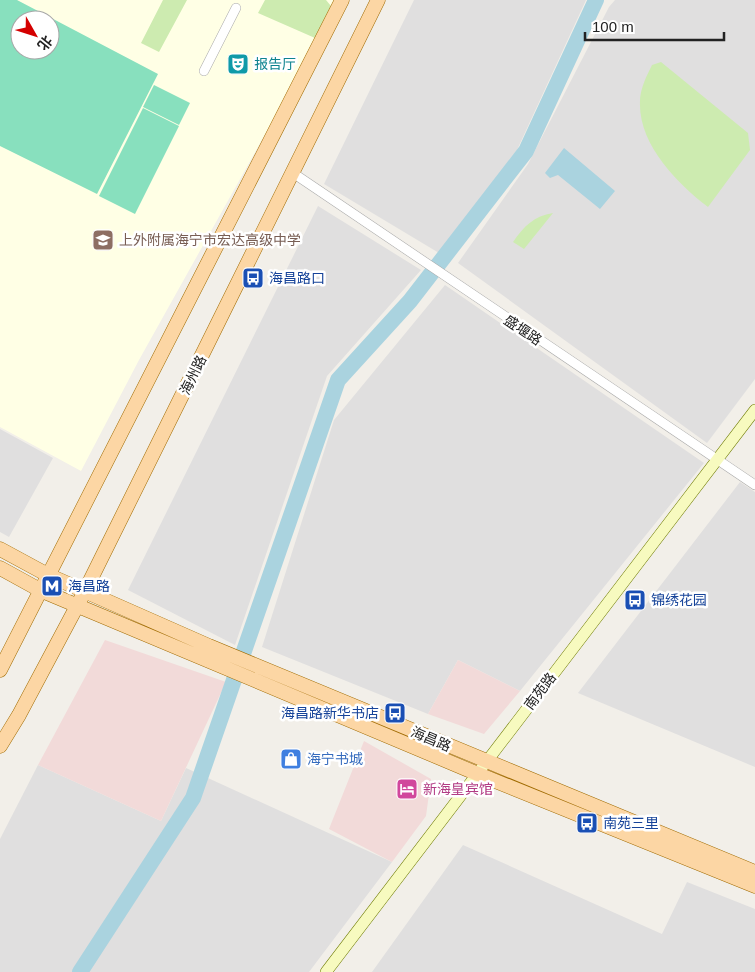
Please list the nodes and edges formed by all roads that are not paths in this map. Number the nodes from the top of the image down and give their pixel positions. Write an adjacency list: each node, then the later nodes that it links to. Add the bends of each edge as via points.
1 (342, 0): 11 (main road)
2 (378, 0): 5 (main road, 海州路)
3 (236, 8): 4 (street)
4 (204, 71)
5 (293, 173): 7 (street, 盛堰路); 13 (main road, 海州路)
6 (755, 410): 7 (street, 南苑路)
7 (717, 460): 8 (street, 盛堰路); 18 (street, 南苑路)
8 (755, 484)
9 (0, 549): 11 (main road, 海昌路)
10 (0, 568): 12 (main road, 海昌路)
11 (48, 575): 12 (main road); 13 (main road, 海昌路)
12 (40, 590): 14 (main road, 海昌路); 16 (main road)
13 (85, 591): 14 (main road, 海州路); 15 (main road, 海昌路)
14 (77, 606): 15 (main road, 海昌路); 17 (main road, 海州路)
15 (207, 652): 18 (main road, 海昌路)
16 (0, 670)
17 (0, 746)
18 (482, 768): 19 (main road, 海昌路); 20 (main road, 海昌路); 21 (street, 南苑路)
19 (755, 872)
20 (755, 886)
21 (329, 971)

